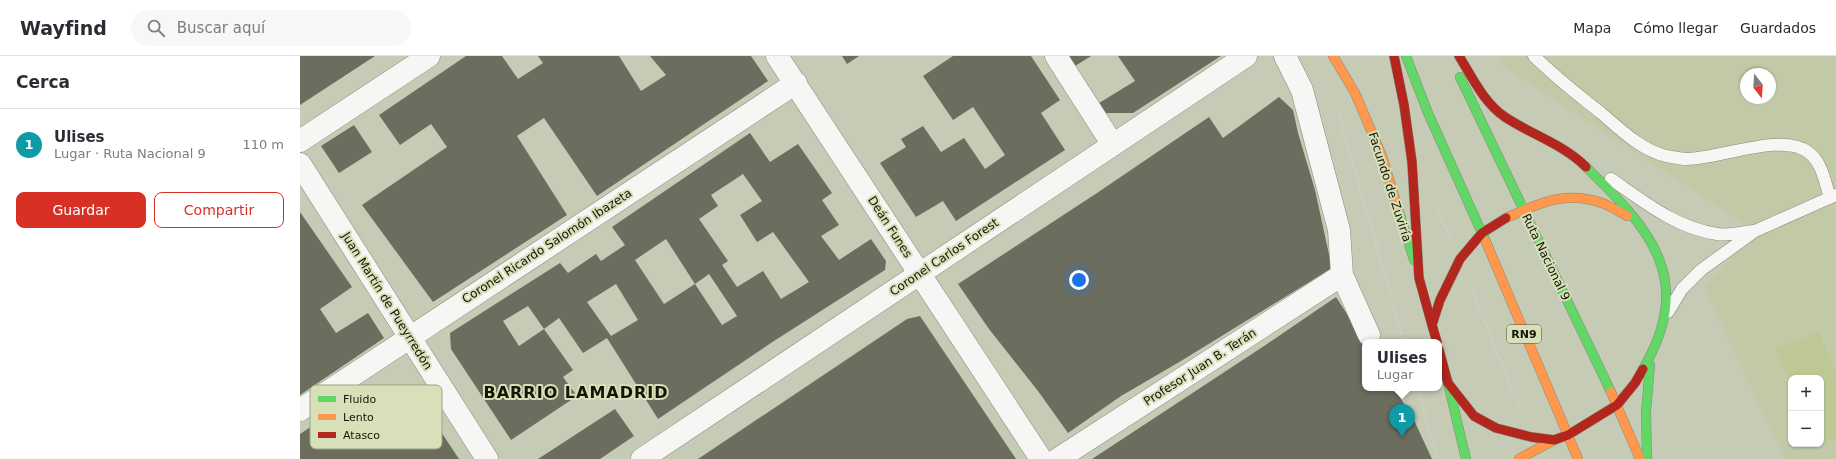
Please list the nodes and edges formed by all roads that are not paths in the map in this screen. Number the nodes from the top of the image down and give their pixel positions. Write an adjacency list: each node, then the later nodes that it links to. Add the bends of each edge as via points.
1 (429, 56): 13 (street)
2 (778, 56): 12 (street, Deán Funes)
3 (1056, 56): 14 (street)
4 (1246, 56): 14 (street, Coronel Carlos Forest)
5 (1286, 56): 23 (street, via 1302,90 1337,223)
6 (1333, 56): 24 (main road, Facundo de Zuviría, via 1355,93 1382,156)
7 (1394, 56): 24 (main road, via 1412,162)
8 (1406, 56): 21 (main road, RN9, via 1428,113)
9 (1451, 56): 18 (main road, Ruta Nacional 9)
10 (1459, 56): 15 (main road, via 1490,104 1505,117)
11 (1534, 56): 17 (lane, via 1554,76 1644,146 1665,156 1687,159 1768,145 1794,144 1809,152 1820,165)
12 (796, 83): 22 (street, Deán Funes); 28 (street, Coronel Ricardo Salomón Ibazeta)
13 (300, 141)
14 (1113, 145): 22 (street, Coronel Carlos Forest)
15 (1574, 155): 19 (main road); 20 (lane, via 1680,223 1717,234)
16 (300, 164): 28 (street, Juan Martín de Pueyrredón)
17 (1833, 196): 20 (lane)
18 (1524, 211): 19 (main road, via 1557,198 1580,197 1603,203); 21 (main road, via 1504,219); 37 (main road, Ruta Nacional 9)
19 (1640, 224): 25 (main road, via 1660,260 1665,284)
20 (1755, 231): 25 (lane, via 1701,270 1682,289)
21 (1482, 233): 26 (main road, via 1460,259 1448,280); 39 (main road, RN9)
22 (921, 273): 42 (street, Coronel Carlos Forest); 43 (street, Deán Funes)
23 (1342, 275): 27 (street); 44 (street, Profesor Juan B. Terán)
24 (1419, 278): 26 (main road)
25 (1664, 320): 30 (main road)
26 (1432, 325): 29 (main road)
27 (1369, 335)
28 (410, 337): 33 (street, Coronel Ricardo Salomón Ibazeta); 34 (street, Juan Martín de Pueyrredón)
29 (1436, 339)
30 (1652, 354): 37 (main road, via 1635,383); 49 (main road, via 1646,392)
31 (1442, 361): 32 (main road)
32 (1448, 383): 40 (main road, via 1474,416 1484,422 1496,428); 45 (main road)
33 (338, 385)
34 (440, 385)
35 (442, 388): 41 (street, Juan Martín de Pueyrredón)
36 (310, 403): 38 (street, Coronel Ricardo Salomón Ibazeta)
37 (1617, 405): 39 (main road); 48 (main road, Ruta Nacional 9)
38 (300, 410)
39 (1568, 435): 40 (main road); 47 (main road, RN9)
40 (1554, 440): 46 (main road)
41 (487, 459)
42 (642, 459)
43 (1041, 459)
44 (1058, 459)
45 (1466, 459)
46 (1519, 459)
47 (1578, 459)
48 (1640, 459)
49 (1647, 459)

